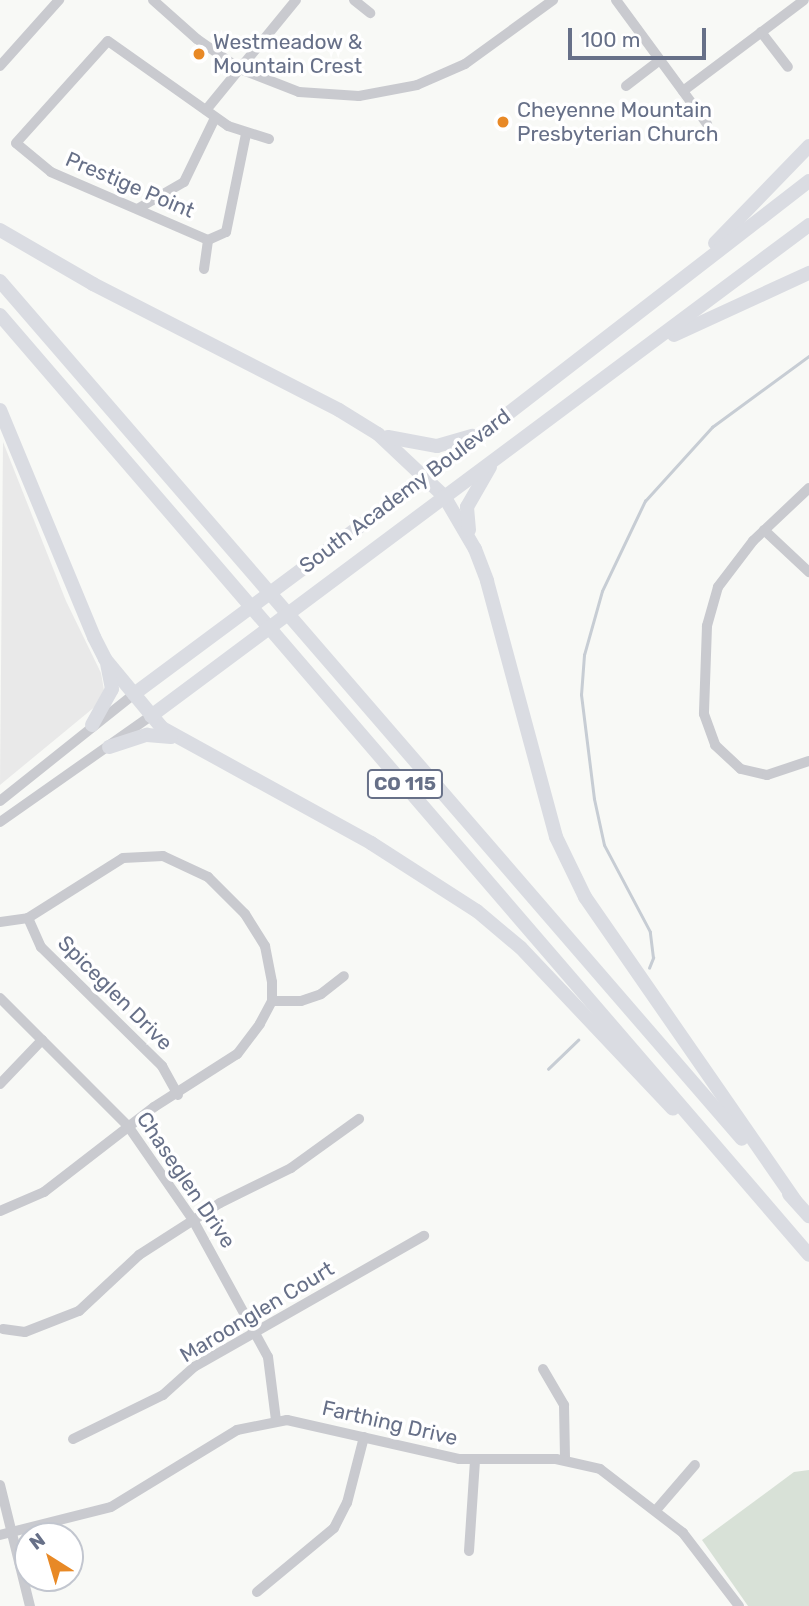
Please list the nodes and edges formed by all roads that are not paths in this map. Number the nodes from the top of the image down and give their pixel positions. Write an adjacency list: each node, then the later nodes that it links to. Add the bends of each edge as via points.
1 (154, 0): 13 (street, via 197,40)
2 (296, 0): 13 (street)
3 (354, 0): 8 (street)
4 (553, 0): 13 (street, via 465,64 388,92 331,96 299,92)
5 (616, 0): 10 (street)
6 (804, 0): 9 (street)
7 (56, 1): 11 (street)
8 (370, 13)
9 (761, 32): 12 (street); 15 (street)
10 (660, 60): 14 (street); 15 (street)
11 (0, 66)
12 (788, 67)
13 (240, 69): 16 (street)
14 (626, 86)
15 (683, 91): 17 (street)
16 (210, 114): 18 (street, Prestige Point); 22 (street, via 184,182); 22 (street, Prestige Point, via 108,41 16,143 51,172)
17 (707, 124)
18 (246, 134): 19 (street, Prestige Point); 25 (street, Prestige Point, via 226,232)
19 (269, 139)
20 (809, 146): 27 (highway)
21 (809, 181): 27 (highway, South Academy Boulevard)
22 (139, 208): 25 (street, Prestige Point)
23 (809, 225): 31 (highway, South Academy Boulevard)
24 (0, 230): 34 (highway)
25 (208, 240): 26 (street)
26 (204, 269)
27 (690, 270): 33 (highway, South Academy Boulevard)
28 (809, 273): 31 (highway, via 698,322)
29 (0, 281): 62 (highway, CO 115)
30 (0, 315): 61 (highway, CO 115)
31 (621, 365): 35 (highway, South Academy Boulevard)
32 (0, 410): 42 (highway)
33 (484, 432): 34 (highway, via 437,446); 36 (highway, South Academy Boulevard)
34 (378, 434): 36 (highway)
35 (498, 456): 38 (highway, South Academy Boulevard); 40 (highway, via 467,507)
36 (425, 477): 38 (highway); 43 (highway, South Academy Boulevard)
37 (809, 488): 39 (street)
38 (444, 496): 40 (highway); 44 (highway, South Academy Boulevard)
39 (764, 530): 41 (street); 48 (street, via 730,568 710,608 705,720 719,751 748,771 773,774)
40 (475, 549): 62 (highway, via 556,837 585,897)
41 (809, 572)
42 (106, 659): 43 (highway); 45 (highway, via 112,689)
43 (134, 694): 44 (highway); 45 (street, South Academy Boulevard)
44 (151, 716): 46 (highway); 47 (street, South Academy Boulevard)
45 (92, 725): 49 (street, South Academy Boulevard)
46 (176, 738): 47 (highway, via 147,735); 61 (highway, via 326,817 477,911 521,948)
47 (109, 747): 50 (street, South Academy Boulevard)
48 (809, 761)
49 (0, 801)
50 (0, 822)
51 (28, 918): 52 (street); 55 (street, via 123,858 144,854 185,863 225,892 257,930 270,964); 58 (street, Spiceglen Drive, via 41,947 162,1066)
52 (0, 922)
53 (344, 976): 55 (street, via 321,994 301,1001)
54 (0, 998): 56 (street, Chaseglen Drive)
55 (272, 1001): 58 (street, via 249,1042)
56 (42, 1040): 57 (street); 60 (street, Chaseglen Drive)
57 (0, 1084)
58 (178, 1095): 60 (street)
59 (359, 1118): 65 (street, via 291,1168)
60 (128, 1126): 63 (street, via 44,1192); 65 (street, Chaseglen Drive)
61 (747, 1184): 67 (highway, CO 115)
62 (795, 1200): 64 (highway, CO 115)
63 (0, 1211)
64 (809, 1216)
65 (193, 1220): 68 (street, via 139,1255 79,1311 25,1332); 69 (street, Chaseglen Drive)
66 (424, 1236): 69 (street, Maroonglen Court)
67 (809, 1255)
68 (3, 1329)
69 (256, 1332): 71 (street, Chaseglen Drive, via 273,1370); 73 (street, Maroonglen Court, via 194,1367 163,1395)
70 (543, 1369): 74 (street, via 564,1405)
71 (276, 1420): 72 (street, Farthing Drive); 79 (street, Farthing Drive, via 237,1430 111,1507)
72 (364, 1437): 75 (street, Farthing Drive); 82 (street, via 347,1503 334,1528)
73 (74, 1439)
74 (565, 1459): 75 (street, Farthing Drive); 78 (street, Farthing Drive, via 611,1474)
75 (475, 1461): 81 (street)
76 (695, 1465): 78 (street)
77 (0, 1485): 79 (street)
78 (657, 1510): 83 (street, Farthing Drive, via 694,1545)
79 (13, 1531): 80 (street, Farthing Drive); 84 (street)
80 (0, 1535)
81 (468, 1551)
82 (257, 1592)
83 (736, 1605)
84 (30, 1606)

